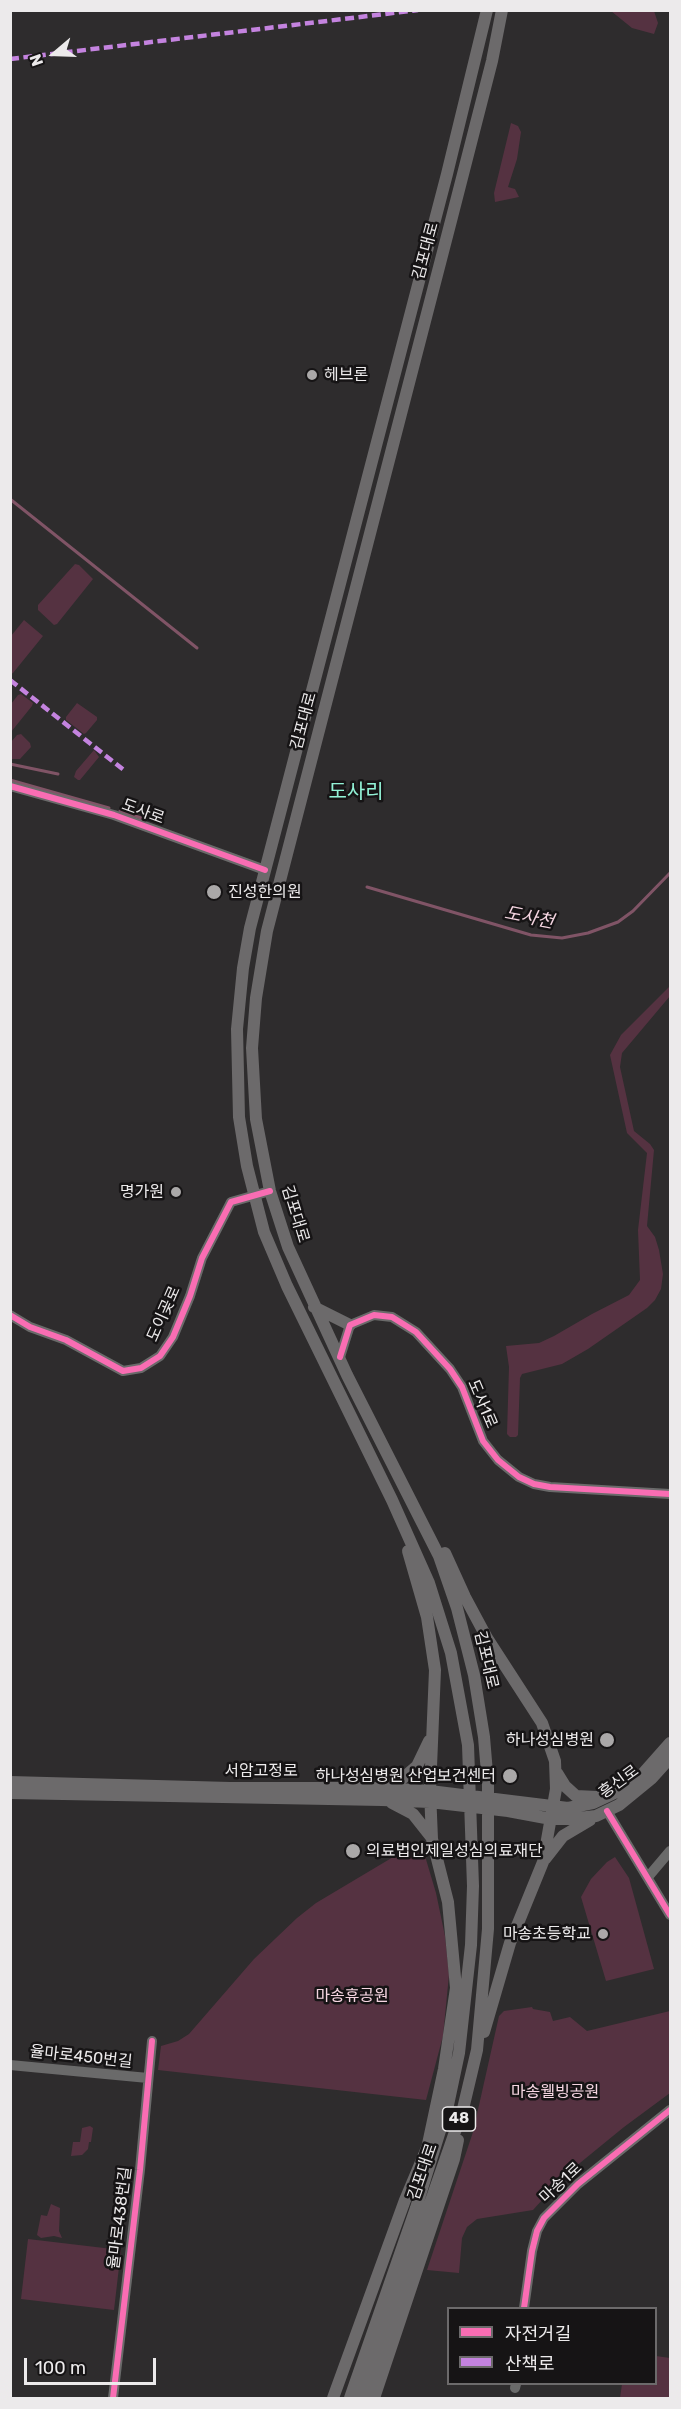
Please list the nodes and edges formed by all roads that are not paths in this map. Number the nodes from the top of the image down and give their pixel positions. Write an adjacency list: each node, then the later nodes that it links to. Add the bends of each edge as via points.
1 (487, 10): 4 (main road, 김포대로 / 48)
2 (502, 10): 5 (main road, 김포대로 / 48, via 263,952 254,1022 252,1083)
3 (10, 786): 4 (street, 도사로, via 114,815)
4 (265, 870): 6 (main road, 김포대로 / 48, via 243,968 236,1044 239,1117)
5 (270, 1191): 6 (street, 도이곶로); 7 (main road, 김포대로 / 48, via 288,1247)
6 (253, 1195): 8 (street, 도이곶로, via 231,1202 202,1258 173,1336 160,1356 141,1368 123,1371); 13 (main road, 김포대로 / 48, via 280,1271)
7 (314, 1307): 9 (main road); 10 (main road, 김포대로 / 48)
8 (10, 1315)
9 (351, 1325): 10 (street); 11 (street, 도사1로, via 368,1317 386,1315 416,1332 457,1378 491,1452 519,1477 550,1487)
10 (340, 1357): 12 (main road, 김포대로 / 48)
11 (670, 1494)
12 (410, 1499): 17 (main road, via 442,1544 487,1638 542,1724); 32 (main road, 김포대로 / 48, via 439,1556 457,1608 484,1737 488,1929)
13 (396, 1510): 14 (main road, via 427,1617 435,1670); 35 (main road, 김포대로 / 48, via 429,1583 451,1653 468,1744 471,1945 459,2053)
14 (433, 1731): 20 (main road, via 417,1766); 21 (main road)
15 (670, 1743): 22 (main road, 흥신로, via 639,1778)
16 (670, 1758): 25 (main road, 흥신로, via 630,1798)
17 (556, 1770): 22 (main road, via 576,1796); 24 (main road)
18 (10, 1782): 20 (main road, 서암고정로)
19 (10, 1793): 20 (main road, 서암고정로)
20 (382, 1794): 21 (main road, 서암고정로); 26 (main road, via 413,1814)
21 (430, 1796): 23 (main road, 서암고정로); 26 (main road)
22 (610, 1796): 24 (main road, 흥신로)
23 (509, 1806): 24 (main road, 흥신로)
24 (552, 1813): 25 (main road, 흥신로); 28 (main road)
25 (602, 1814): 28 (main road, via 564,1836); 29 (street)
26 (432, 1839): 38 (main road, via 450,1913 456,1988)
27 (670, 1851): 29 (street)
28 (543, 1862): 32 (main road, via 510,1943)
29 (648, 1877): 30 (street)
30 (670, 1915)
31 (152, 2041): 34 (street, 율마로438번길)
32 (477, 2050): 36 (main road, 김포대로 / 48)
33 (10, 2065): 34 (street, 율마로450번길)
34 (148, 2078): 40 (street, 율마로438번길)
35 (448, 2104): 38 (main road); 42 (main road, 김포대로 / 48)
36 (463, 2109): 43 (main road, 김포대로 / 48); 44 (main road, via 454,2159)
37 (670, 2109): 39 (street, 마송1로, via 578,2184 544,2218 532,2251)
38 (428, 2144): 41 (main road)
39 (524, 2307)
40 (113, 2398)
41 (333, 2398)
42 (350, 2398)
43 (362, 2398)
44 (374, 2398)

